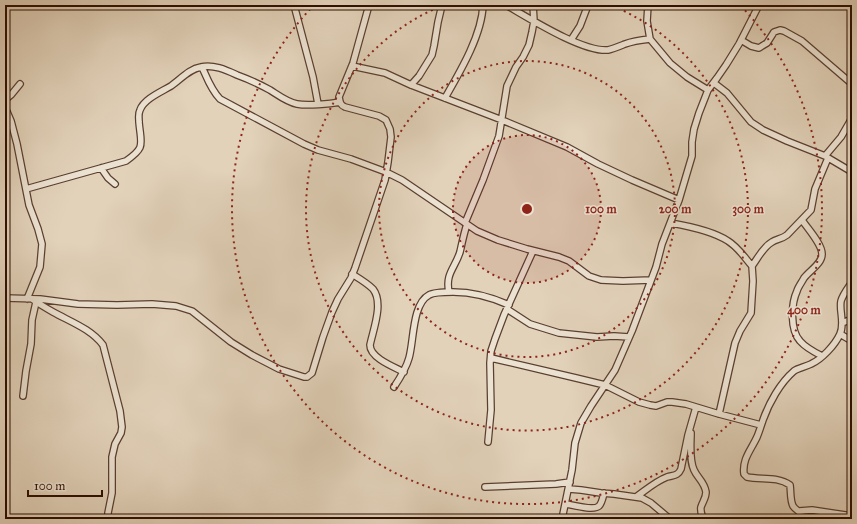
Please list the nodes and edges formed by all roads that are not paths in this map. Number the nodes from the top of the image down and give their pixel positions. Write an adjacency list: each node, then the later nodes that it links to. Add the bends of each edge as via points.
1 (294, 5): 24 (street)
2 (369, 5): 15 (street)
3 (442, 5): 19 (street, via 432,55)
4 (483, 5): 21 (street, via 473,45)
5 (506, 5): 10 (street)
6 (532, 5): 10 (street)
7 (588, 5): 12 (street)
8 (648, 5): 11 (street)
9 (759, 5): 13 (street)
10 (534, 20): 12 (street); 27 (street, via 528,45 507,86)
11 (650, 39): 12 (street, via 636,40 608,50); 20 (street, via 670,63)
12 (571, 40)
13 (741, 40): 16 (street); 18 (street, via 759,48 767,43 774,32 784,31 802,41)
14 (202, 66): 24 (street, via 225,70 253,81 298,104); 29 (street, via 185,74 144,103 138,116 141,142 139,150 126,161); 30 (street, via 209,85 220,99 304,144)
15 (352, 66): 19 (street, via 385,73); 23 (street, via 340,94)
16 (714, 83): 20 (street); 28 (street, via 727,93 750,122)
17 (20, 84): 22 (street)
18 (852, 84)
19 (411, 85): 21 (street)
20 (708, 90): 34 (street, via 694,129 692,156)
21 (446, 98): 27 (street)
22 (5, 100)
23 (340, 102): 24 (street); 30 (street, via 344,107 386,120 390,129)
24 (318, 104)
25 (5, 107): 33 (street, via 17,144)
26 (852, 118): 28 (street)
27 (502, 120): 34 (street, via 567,147); 36 (street, via 499,136)
28 (826, 157): 31 (street); 35 (street, via 811,210)
29 (101, 168): 32 (street); 33 (street)
30 (386, 172): 36 (street); 40 (street)
31 (852, 172)
32 (116, 184)
33 (26, 189): 45 (street, via 42,244 40,267)
34 (679, 200): 37 (street)
35 (802, 220): 39 (street, via 783,238 766,246); 52 (street, via 822,249 822,255 821,260 805,277 797,291 793,306 795,332 798,340)
36 (466, 223): 38 (street, via 498,240); 43 (street, via 460,253 447,280)
37 (671, 223): 39 (street, via 701,230 729,241); 41 (street)
38 (533, 251): 41 (street, via 569,261 590,276 601,280); 46 (street)
39 (752, 266): 59 (street, via 752,313 735,343)
40 (352, 274): 45 (street, via 332,312 312,373 307,377 279,369 252,355 192,311 176,306 117,306); 54 (street, via 370,286 378,298 371,350 379,359)
41 (651, 280): 50 (street)
42 (852, 282): 48 (street, via 841,301)
43 (448, 292): 46 (street, via 485,296 499,300); 54 (street, via 430,295 422,301)
44 (5, 298): 45 (street)
45 (31, 300): 57 (street, via 34,308); 71 (street, via 78,325 103,345 122,427 112,457 112,493)
46 (508, 307): 50 (street, via 530,324 559,333); 53 (street)
47 (852, 319): 48 (street)
48 (842, 323): 49 (street)
49 (840, 334): 51 (street); 52 (street, via 832,347)
50 (629, 337): 55 (street)
51 (852, 341)
52 (822, 356): 61 (street, via 812,364 795,370 787,378 774,396)
53 (490, 358): 55 (street); 62 (street, via 491,410)
54 (404, 372): 56 (street)
55 (604, 385): 58 (street, via 650,405 672,402); 63 (street, via 582,423 575,443)
56 (394, 387)
57 (23, 396)
58 (696, 407): 59 (street); 60 (street)
59 (719, 414): 61 (street)
60 (691, 424): 67 (street, via 679,473 656,483); 74 (street, via 693,469 702,480 706,494 701,507)
61 (761, 425): 69 (street, via 757,438 745,458 744,474 747,477 779,480 790,485 792,505)
62 (488, 442)
63 (570, 482): 64 (street); 65 (street)
64 (486, 487)
65 (569, 489): 66 (street); 68 (street)
66 (604, 493): 67 (street); 68 (street, via 597,508)
67 (636, 497): 73 (street, via 646,500)
68 (566, 504): 72 (street)
69 (799, 511): 70 (street, via 812,510); 75 (street)
70 (852, 516)
71 (108, 519)
72 (562, 519)
73 (670, 519)
74 (703, 519)
75 (803, 519)

